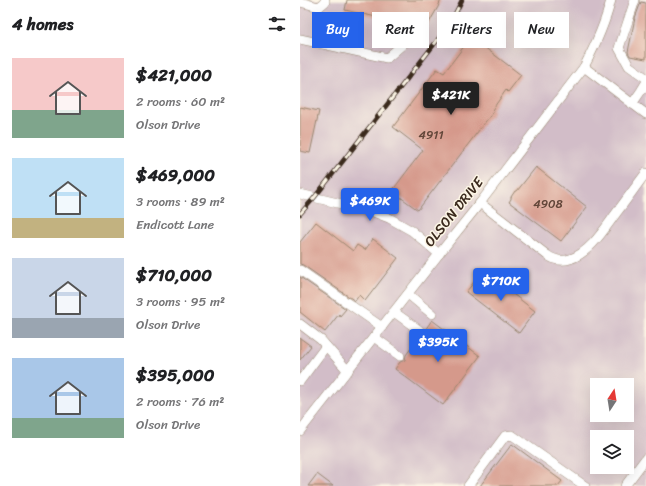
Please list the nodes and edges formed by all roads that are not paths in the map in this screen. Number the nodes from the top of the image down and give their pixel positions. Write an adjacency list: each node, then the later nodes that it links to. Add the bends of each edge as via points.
1 (325, 0): 4 (street, via 319,7)
2 (611, 0): 7 (street, OLSON DRIVE, via 607,17)
3 (635, 0): 8 (street, via 619,48 629,66)
4 (300, 2)
5 (300, 39): 6 (street, via 387,58)
6 (399, 48)
7 (584, 67): 10 (street); 14 (street, OLSON DRIVE)
8 (646, 78)
9 (646, 83): 10 (street)
10 (632, 104): 11 (street)
11 (646, 114)
12 (646, 172): 14 (street, via 593,243 581,254 562,261 547,255)
13 (300, 194): 15 (street, via 371,211 389,218 412,230)
14 (480, 203): 15 (street, OLSON DRIVE)
15 (439, 254): 17 (street, OLSON DRIVE)
16 (300, 270): 21 (street)
17 (408, 294): 18 (street, OLSON DRIVE); 19 (street)
18 (394, 312): 21 (street, OLSON DRIVE); 22 (street)
19 (432, 314)
20 (300, 324): 24 (street)
21 (382, 327): 23 (street, OLSON DRIVE)
22 (419, 330)
23 (374, 337): 25 (street); 26 (street, OLSON DRIVE)
24 (326, 346): 26 (street); 27 (street)
25 (400, 356)
26 (348, 371): 28 (street, OLSON DRIVE)
27 (300, 382)
28 (300, 431)
29 (646, 458): 32 (street)
30 (468, 486): 31 (street, via 508,435 512,435)
31 (585, 486)
32 (625, 486)

